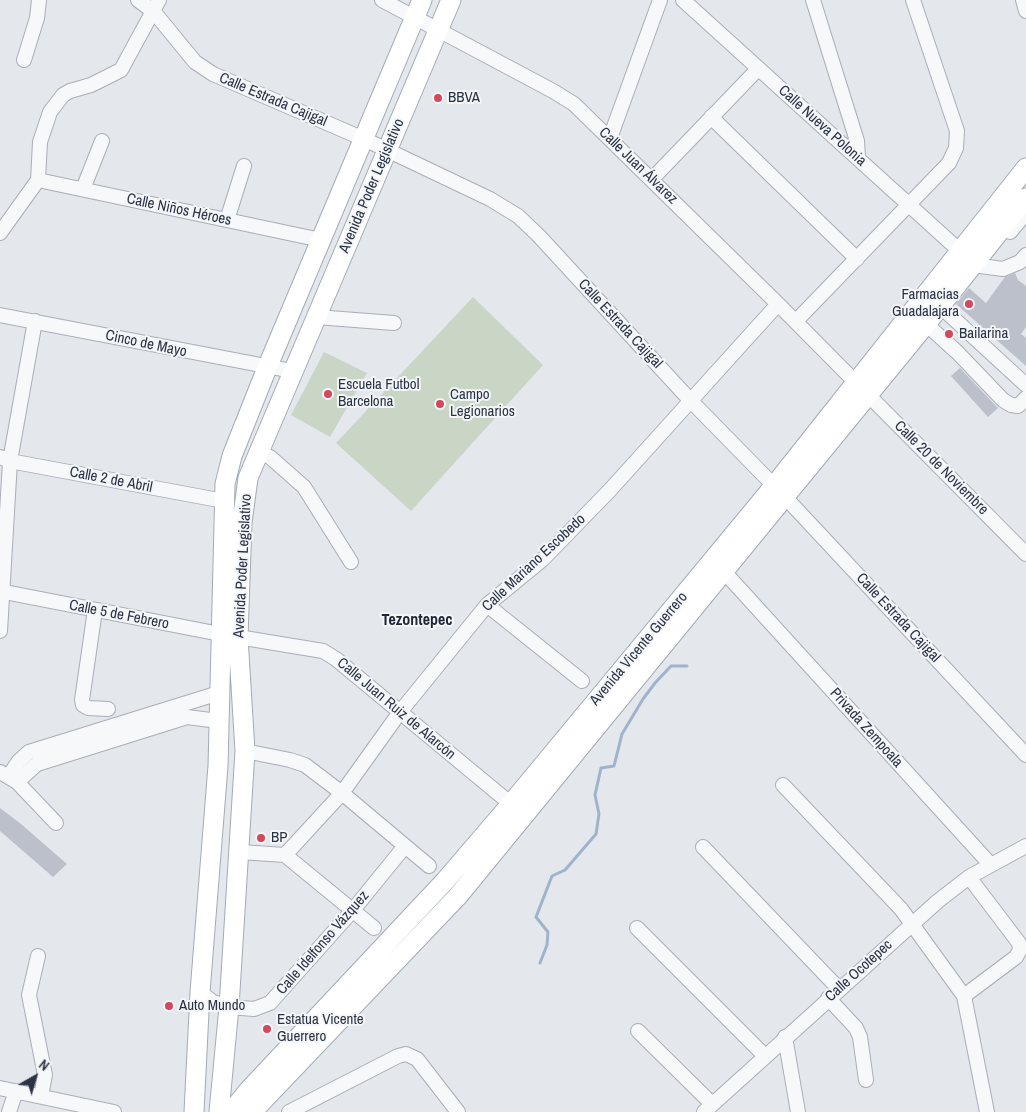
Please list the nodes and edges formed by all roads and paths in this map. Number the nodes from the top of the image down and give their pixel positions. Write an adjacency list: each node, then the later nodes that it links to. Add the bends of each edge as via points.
1 (39, 0): 15 (street)
2 (138, 0): 11 (street, Calle Estrada Cajigal)
3 (382, 0): 13 (street, Calle Juan Álvarez)
4 (422, 0): 13 (main road, Avenida Poder Legislativo)
5 (451, 0): 14 (main road, Avenida Poder Legislativo)
6 (660, 0): 18 (street)
7 (684, 0): 16 (street, Calle Nueva Polonia)
8 (813, 0): 22 (street, via 857,141)
9 (913, 0): 29 (street, via 957,131 956,148 949,163)
10 (1023, 0): 12 (street)
11 (157, 6): 19 (street, Calle Estrada Cajigal, via 194,62 213,74); 26 (street, via 121,70 63,95 50,112 40,142)
12 (1026, 10)
13 (415, 18): 14 (street, Calle Juan Álvarez); 19 (main road, Avenida Poder Legislativo)
14 (439, 30): 18 (street, Calle Juan Álvarez, via 574,104); 21 (main road, Avenida Poder Legislativo)
15 (24, 60)
16 (758, 69): 17 (street); 22 (street, Calle Nueva Polonia)
17 (710, 118): 25 (street); 35 (street)
18 (610, 138): 25 (street, Calle Juan Álvarez)
19 (364, 139): 21 (street, Calle Estrada Cajigal); 33 (main road, Avenida Poder Legislativo)
20 (102, 141): 27 (street)
21 (388, 150): 40 (main road, Avenida Poder Legislativo); 52 (street, Calle Estrada Cajigal, via 518,216)
22 (858, 157): 29 (street, Calle Nueva Polonia)
23 (244, 166): 31 (street)
24 (1026, 168): 36 (main road, Avenida Vicente Guerrero)
25 (652, 179): 37 (street, Calle Juan Álvarez)
26 (38, 180): 27 (street, Calle Niños Héroes); 32 (street)
27 (83, 189): 31 (street, Calle Niños Héroes)
28 (1026, 198): 36 (main road, Avenida Vicente Guerrero)
29 (910, 204): 35 (street); 36 (street, Calle Nueva Polonia)
30 (1026, 214): 36 (street, via 993,252)
31 (226, 220): 33 (street, Calle Niños Héroes)
32 (0, 233)
33 (321, 240): 47 (main road, Avenida Poder Legislativo)
34 (1026, 255): 36 (street, via 1020,262 1003,269)
35 (856, 260): 42 (street)
36 (970, 260): 38 (main road, Avenida Vicente Guerrero); 50 (main road, Avenida Vicente Guerrero)
37 (778, 304): 42 (street, Calle Juan Álvarez); 52 (street, Calle Mariano Escobedo)
38 (940, 306): 44 (main road, Avenida Vicente Guerrero); 45 (street)
39 (0, 315): 41 (street, Cinco de Mayo)
40 (316, 317): 43 (street); 48 (main road, Avenida Poder Legislativo)
41 (35, 321): 47 (street, Cinco de Mayo); 54 (street)
42 (796, 321): 50 (street, Calle Juan Álvarez)
43 (394, 324)
44 (926, 324): 46 (street); 50 (main road, Avenida Vicente Guerrero)
45 (972, 335): 46 (street); 49 (street)
46 (957, 352): 51 (street, via 1003,400 1018,406)
47 (267, 368): 48 (street, Cinco de Mayo); 56 (main road, Avenida Poder Legislativo, via 232,456)
48 (292, 371): 53 (main road, Avenida Poder Legislativo)
49 (1026, 385)
50 (862, 388): 55 (main road, Avenida Vicente Guerrero); 57 (street, Calle 20 de Noviembre)
51 (1026, 398)
52 (690, 400): 55 (street, Calle Estrada Cajigal); 61 (street, Calle Mariano Escobedo, via 543,559)
53 (259, 452): 58 (street, via 270,456 304,487); 64 (main road, Avenida Poder Legislativo, via 248,478)
54 (5, 459): 56 (street, Calle 2 de Abril); 60 (street)
55 (780, 491): 59 (main road, Avenida Vicente Guerrero); 71 (street, Calle Estrada Cajigal)
56 (224, 501): 64 (main road, Avenida Poder Legislativo)
57 (1026, 554)
58 (351, 562)
59 (718, 566): 75 (main road, Avenida Vicente Guerrero); 82 (street, Privada Zempoala); 112 (main road, Avenida Vicente Guerrero, via 458,896)
60 (1, 592): 62 (street, Calle 5 de Febrero); 63 (street)
61 (487, 604): 65 (street); 68 (street, Calle Mariano Escobedo)
62 (95, 610): 64 (street, Calle 5 de Febrero); 67 (street, via 82,700 83,706 88,708)
63 (0, 631)
64 (229, 635): 66 (main road, Avenida Poder Legislativo); 68 (street, Calle Juan Ruiz de Alarcón, via 323,651); 70 (main road, Avenida Poder Legislativo)
65 (582, 681)
66 (219, 693): 69 (main road, Avenida Poder Legislativo); 72 (street, via 29,752)
67 (108, 709)
68 (400, 712): 74 (street, Calle Mariano Escobedo); 75 (street, Calle Juan Ruiz de Alarcón)
69 (218, 721): 72 (street, via 187,717 37,764); 91 (main road, Avenida Poder Legislativo, via 218,766)
70 (245, 751): 74 (street, via 305,765); 80 (main road, Avenida Poder Legislativo)
71 (1026, 755)
72 (9, 777): 76 (street)
73 (783, 785): 86 (street)
74 (342, 793): 77 (street); 81 (street, Calle Mariano Escobedo)
75 (511, 804): 111 (main road, Avenida Vicente Guerrero, via 445,882)
76 (56, 824)
77 (405, 846): 83 (street); 85 (street, Calle Idelfonso Vázquez)
78 (1026, 846): 82 (street, Calle Ocotepec)
79 (703, 847): 90 (street)
80 (240, 852): 81 (street); 94 (main road, Avenida Poder Legislativo)
81 (284, 855): 85 (street)
82 (990, 864): 84 (street, Calle Ocotepec)
83 (429, 866)
84 (969, 877): 86 (street, Calle Ocotepec); 92 (street, via 1019,943 1020,950 1016,957)
85 (353, 910): 87 (street); 94 (street, Calle Idelfonso Vázquez, via 270,1004 254,1009)
86 (912, 923): 90 (street, Calle Ocotepec); 92 (street)
87 (374, 928)
88 (636, 928): 99 (street)
89 (38, 956): 105 (street, via 30,995 45,1075)
90 (839, 988): 93 (street, Calle Ocotepec)
91 (200, 992): 94 (street, Calle Idelfonso Vázquez, via 213,1002); 97 (main road, Avenida Poder Legislativo)
92 (964, 996): 116 (street)
93 (828, 998): 96 (street, Calle Ocotepec); 100 (street, via 856,1028)
94 (229, 1007): 98 (main road, Avenida Poder Legislativo)
95 (638, 1032): 106 (street)
96 (785, 1037): 99 (street, Calle Ocotepec); 115 (street)
97 (197, 1044): 98 (main road, via 212,1054); 101 (main road, Avenida Poder Legislativo)
98 (225, 1049): 102 (main road, Avenida Poder Legislativo)
99 (764, 1056): 106 (street, Calle Ocotepec)
100 (866, 1080)
101 (195, 1081): 102 (main road, via 208,1076 214,1077); 109 (main road, Avenida Poder Legislativo)
102 (221, 1085): 110 (main road, Avenida Poder Legislativo)
103 (0, 1088): 104 (street)
104 (16, 1092): 105 (street); 107 (street)
105 (41, 1096): 108 (street)
106 (708, 1108)
107 (9, 1112)
108 (114, 1112)
109 (194, 1112)
110 (219, 1112)
111 (232, 1112)
112 (252, 1112)
113 (288, 1112): 114 (street, via 406,1054 417,1059)
114 (458, 1112)
115 (798, 1112)
116 (987, 1112)

